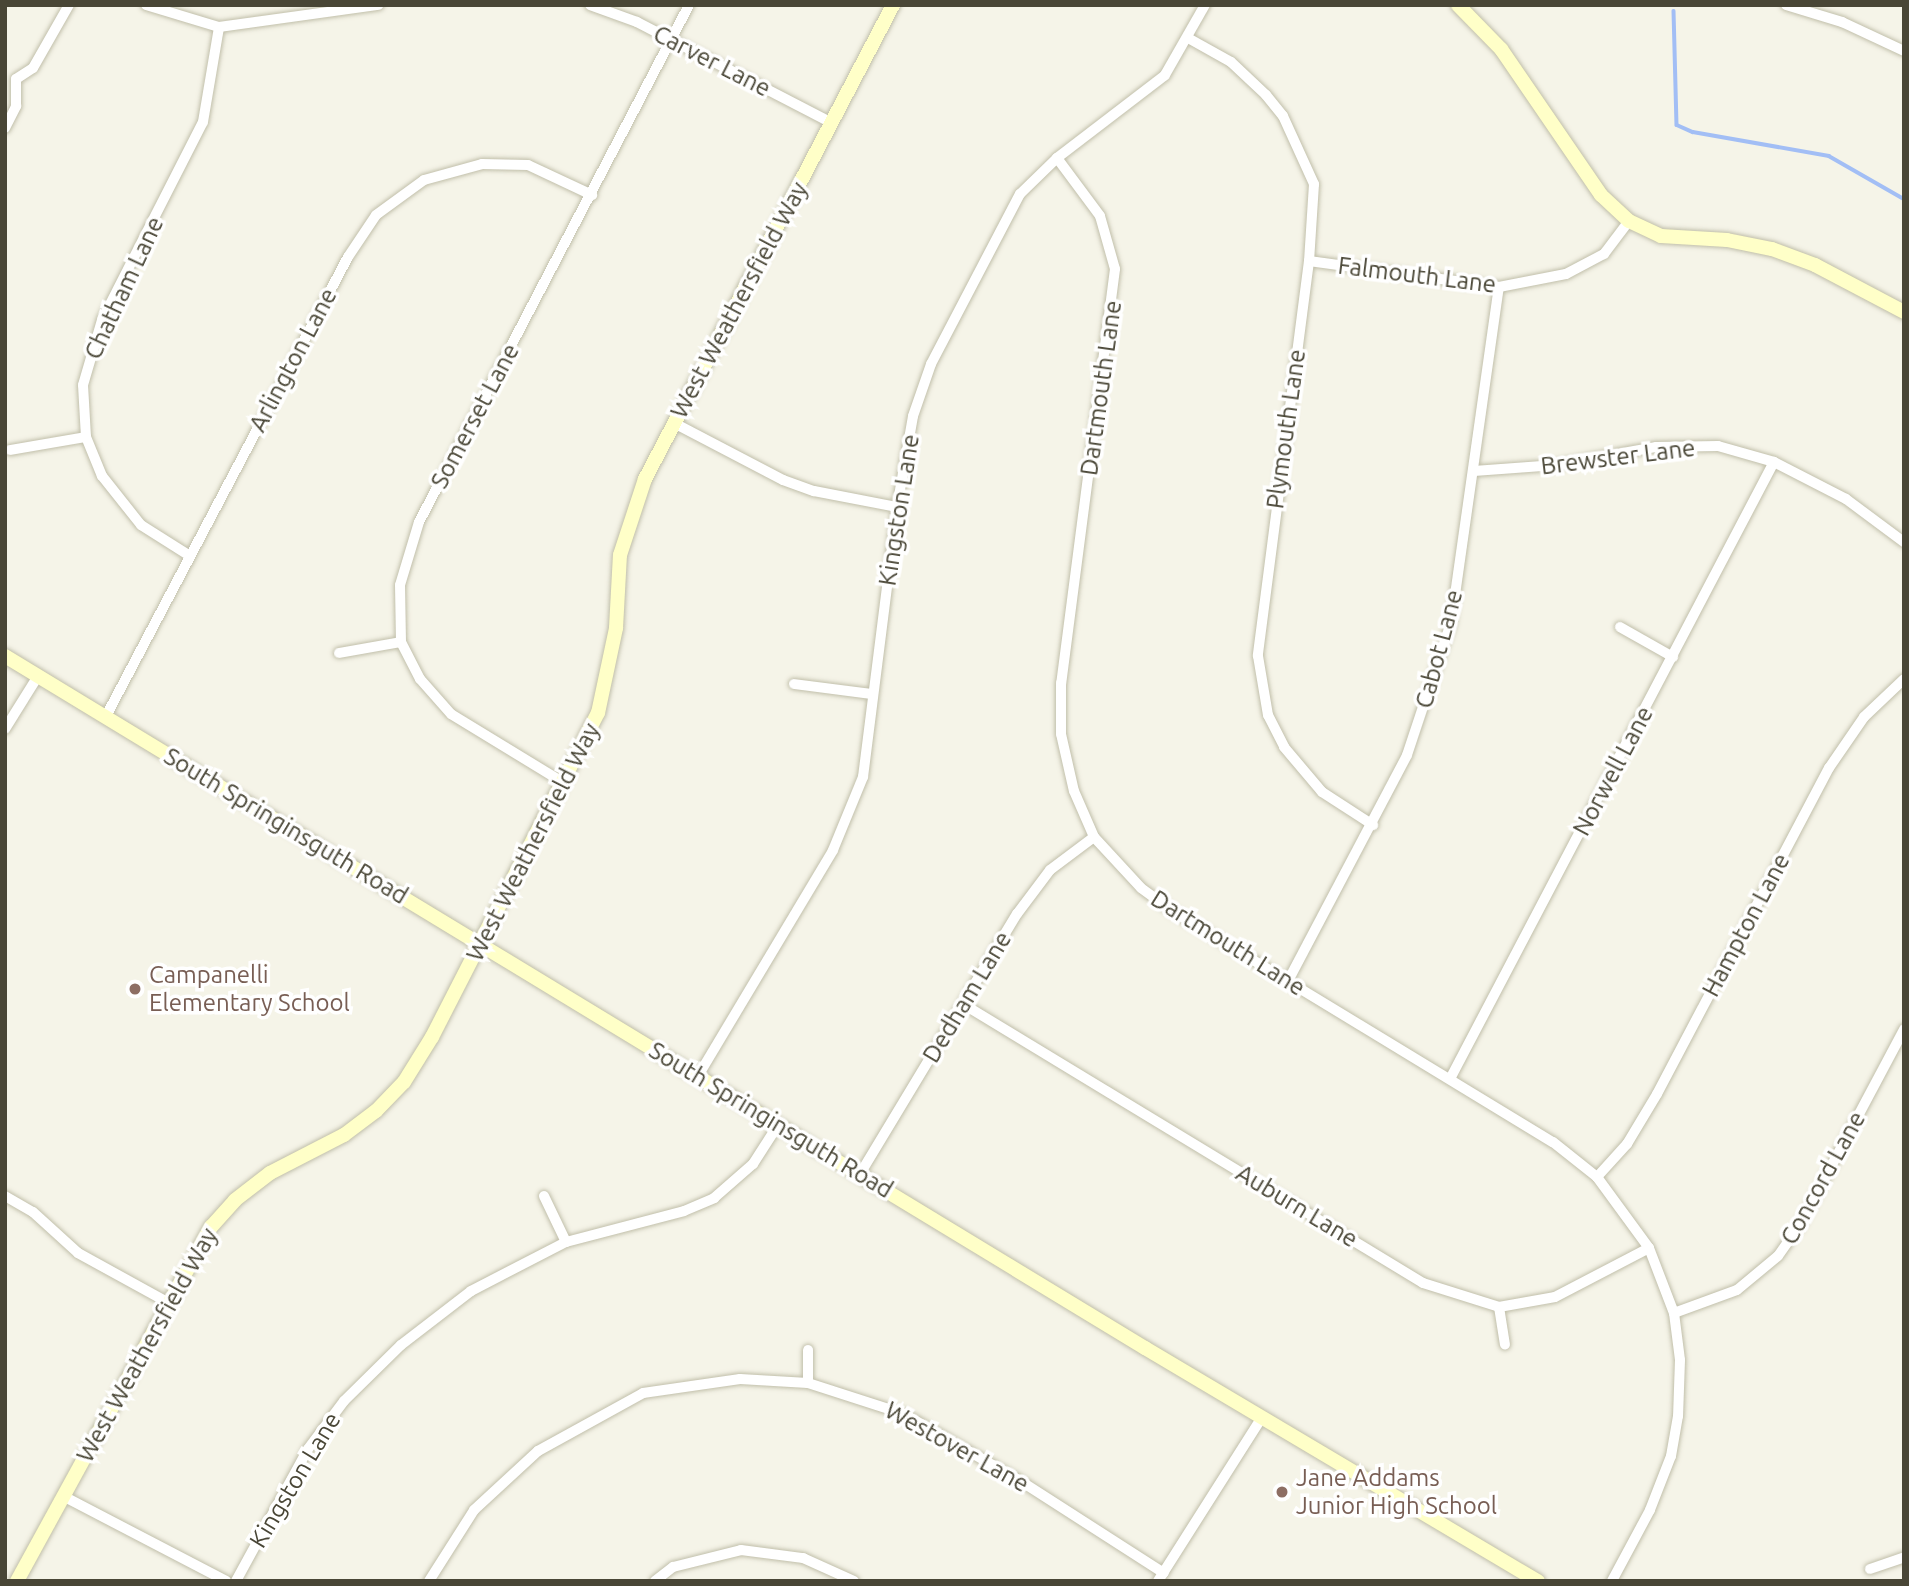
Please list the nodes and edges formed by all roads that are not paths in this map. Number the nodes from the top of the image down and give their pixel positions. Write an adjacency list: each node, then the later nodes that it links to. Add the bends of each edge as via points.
1 (69, 5): 15 (street, via 33,68)
2 (145, 5): 11 (street)
3 (378, 5): 10 (street)
4 (590, 5): 13 (street, Carver Lane)
5 (689, 5): 13 (street, Somerset Lane)
6 (893, 5): 16 (street, West Weathersfield Way)
7 (1205, 5): 12 (street, Kingston Lane)
8 (1458, 5): 20 (street, via 1501,49 1601,195)
9 (1786, 5): 14 (street, via 1843,22)
10 (322, 9): 11 (street)
11 (219, 27): 25 (street, Chatham Lane, via 203,122 87,359 82,411)
12 (1188, 38): 18 (street, Kingston Lane, via 1165,75); 21 (street, Plymouth Lane, via 1230,62 1283,116 1314,184)
13 (671, 39): 16 (street, Carver Lane); 19 (street, Somerset Lane)
14 (1904, 51)
15 (11, 77): 17 (street, via 16,106)
16 (832, 123): 24 (street, West Weathersfield Way)
17 (5, 128)
18 (1057, 158): 29 (street, Kingston Lane, via 1020,194 1005,216 931,363 913,416); 45 (street, Dartmouth Lane, via 1100,216 1115,268 1059,709 1068,775)
19 (592, 195): 31 (street, Arlington Lane, via 528,165 482,164 431,177 382,210 348,257); 33 (street, Somerset Lane, via 419,522 400,585)
20 (1629, 221): 22 (street, Falmouth Lane, via 1604,254 1566,274); 23 (street, via 1661,236 1727,240 1772,249 1815,265)
21 (1309, 261): 22 (street, Falmouth Lane); 44 (street, Plymouth Lane, via 1258,656 1268,715 1284,747 1322,792)
22 (1499, 287): 28 (street, Cabot Lane)
23 (1904, 313)
24 (674, 423): 29 (street, via 783,480 814,491); 43 (street, West Weathersfield Way, via 629,516 620,555 616,628 604,695)
25 (86, 437): 26 (street); 31 (street, Chatham Lane, via 102,476 120,502 141,525)
26 (10, 450)
27 (1774, 462): 28 (street, Brewster Lane, via 1718,446 1656,447 1556,465); 30 (street, Brewster Lane, via 1846,499); 36 (street, Norwell Lane)
28 (1474, 471): 44 (street, Cabot Lane, via 1451,623 1422,718)
29 (897, 507): 40 (street, Kingston Lane)
30 (1904, 542)
31 (190, 556): 41 (street, Arlington Lane)
32 (1620, 627): 36 (street)
33 (401, 642): 34 (street); 43 (street, Somerset Lane, via 420,679 452,714)
34 (339, 653)
35 (5, 656): 37 (street, South Springinsguth Road)
36 (1673, 657): 51 (street, Norwell Lane)
37 (38, 676): 41 (street, South Springinsguth Road); 42 (street)
38 (1904, 680): 54 (street, Hampton Lane, via 1864,717 1829,768 1657,1094 1627,1144)
39 (794, 684): 40 (street)
40 (872, 694): 50 (street, Kingston Lane, via 863,777 833,850)
41 (105, 718): 46 (street, South Springinsguth Road)
42 (5, 729)
43 (564, 783): 46 (street, West Weathersfield Way)
44 (1373, 825): 47 (street, Cabot Lane)
45 (1094, 836): 47 (street, Dartmouth Lane, via 1141,888); 48 (street, Dedham Lane, via 1035,887)
46 (482, 945): 50 (street, South Springinsguth Road); 59 (street, West Weathersfield Way, via 404,1082 361,1123 270,1172 235,1200 201,1242)
47 (1288, 981): 51 (street, Dartmouth Lane)
48 (963, 1004): 53 (street, Dedham Lane); 60 (street, Auburn Lane, via 1423,1283)
49 (1904, 1030): 61 (street, Concord Lane, via 1800,1224 1778,1256 1737,1290)
50 (698, 1076): 52 (street, South Springinsguth Road)
51 (1450, 1079): 54 (street, Dartmouth Lane, via 1553,1142)
52 (778, 1125): 53 (street, South Springinsguth Road); 57 (street, Kingston Lane, via 753,1164 715,1198 684,1211)
53 (860, 1174): 65 (street, South Springinsguth Road)
54 (1597, 1177): 58 (street, Dartmouth Lane)
55 (5, 1196): 59 (street, via 33,1212 78,1253)
56 (544, 1196): 57 (street)
57 (566, 1242): 72 (street, Kingston Lane, via 471,1291 401,1345 344,1401 308,1449)
58 (1649, 1248): 60 (street, Auburn Lane, via 1555,1297); 61 (street, Dartmouth Lane)
59 (169, 1303): 66 (street, West Weathersfield Way)
60 (1499, 1307): 62 (street)
61 (1674, 1313): 77 (street, Dartmouth Lane, via 1681,1385 1675,1440 1650,1510)
62 (1505, 1345)
63 (808, 1350): 64 (street)
64 (808, 1383): 69 (street, Westover Lane, via 880,1403 925,1425); 73 (street, Westover Lane, via 740,1379 643,1393 577,1426 523,1462 488,1494 458,1532)
65 (1262, 1417): 69 (street); 76 (street, South Springinsguth Road)
66 (63, 1496): 70 (street, West Weathersfield Way); 71 (street)
67 (1904, 1557): 68 (street)
68 (1870, 1569)
69 (1161, 1577)
70 (17, 1581)
71 (226, 1581)
72 (236, 1581)
73 (429, 1581)
74 (655, 1581): 75 (street, via 673,1567 741,1550 803,1558)
75 (854, 1581)
76 (1538, 1581)
77 (1612, 1581)

